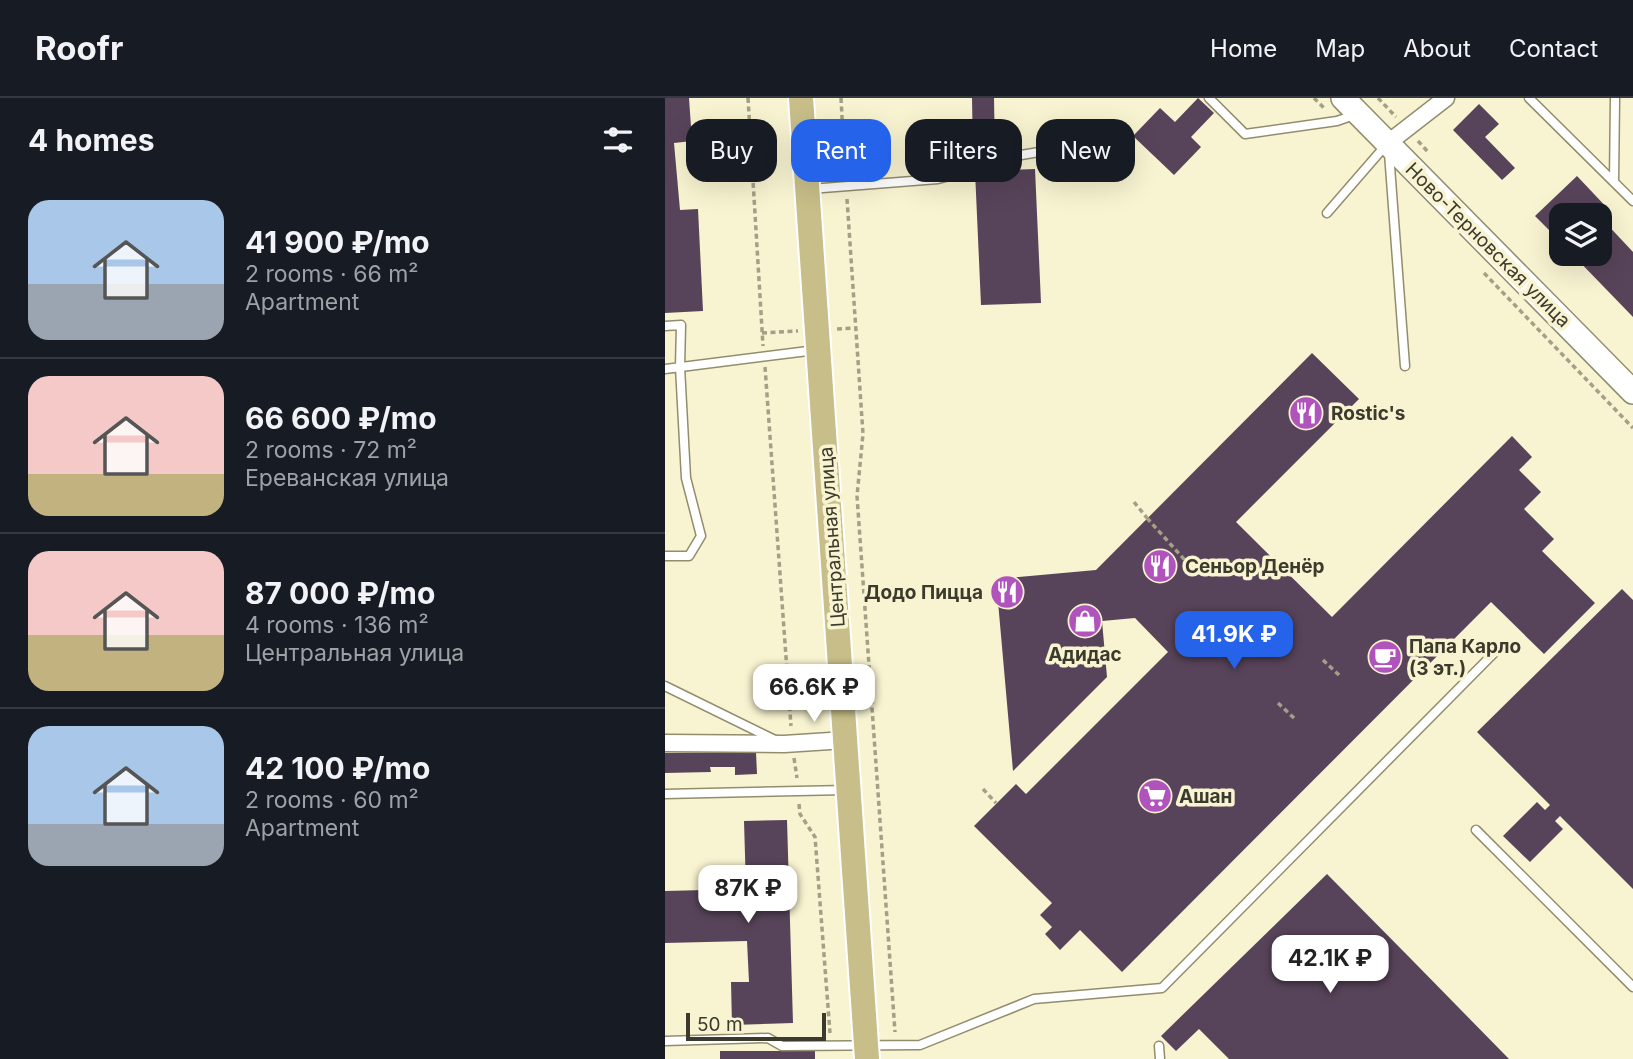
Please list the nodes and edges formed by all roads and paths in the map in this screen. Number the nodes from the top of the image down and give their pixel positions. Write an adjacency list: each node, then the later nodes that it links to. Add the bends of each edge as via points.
1 (748, 98): 20 (path)
2 (801, 98): 15 (main road, Центральная улица)
3 (841, 98): 14 (path)
4 (1209, 98): 9 (lane, via 1245,134 1337,121)
5 (1378, 98): 10 (path)
6 (1446, 98): 10 (street)
7 (1529, 98): 13 (lane)
8 (1615, 98): 13 (lane)
9 (1351, 106): 11 (main road, Ново-Терновская улица)
10 (1407, 128): 11 (street)
11 (1388, 143): 17 (lane); 21 (lane); 24 (main road, Ново-Терновская улица)
12 (1036, 152): 14 (lane, via 973,163 938,179)
13 (1613, 182): 16 (lane)
14 (846, 186): 15 (lane); 45 (path, via 863,434 857,496)
15 (807, 189): 19 (main road, Центральная улица)
16 (1633, 201)
17 (1327, 213)
18 (665, 326): 22 (lane, via 681,325)
19 (819, 349): 20 (lane); 34 (main road, Центральная улица)
20 (764, 357): 22 (lane); 36 (path)
21 (1405, 366)
22 (680, 368): 23 (lane); 26 (lane, via 686,478 701,536 689,556)
23 (665, 369)
24 (1633, 392)
25 (1134, 502): 27 (path)
26 (665, 556)
27 (1191, 567)
28 (1495, 652): 45 (lane, via 1162,988 1034,999 920,1045)
29 (1323, 660): 30 (path)
30 (1340, 676)
31 (665, 686): 36 (lane)
32 (1278, 703): 33 (path)
33 (1295, 719)
34 (846, 740): 36 (street); 38 (main road, Центральная улица)
35 (665, 743): 36 (street)
36 (788, 744): 39 (path)
37 (983, 789): 41 (path)
38 (849, 790): 39 (lane); 48 (main road, Центральная улица)
39 (798, 791): 40 (lane); 46 (path, via 800,814 815,837)
40 (665, 794)
41 (996, 803)
42 (1476, 830): 43 (lane)
43 (1633, 986)
44 (665, 1041): 46 (lane, via 768,1038 782,1046)
45 (896, 1045): 48 (lane)
46 (831, 1046): 48 (lane)
47 (1159, 1046): 49 (lane)
48 (867, 1053)
49 (1160, 1059)

